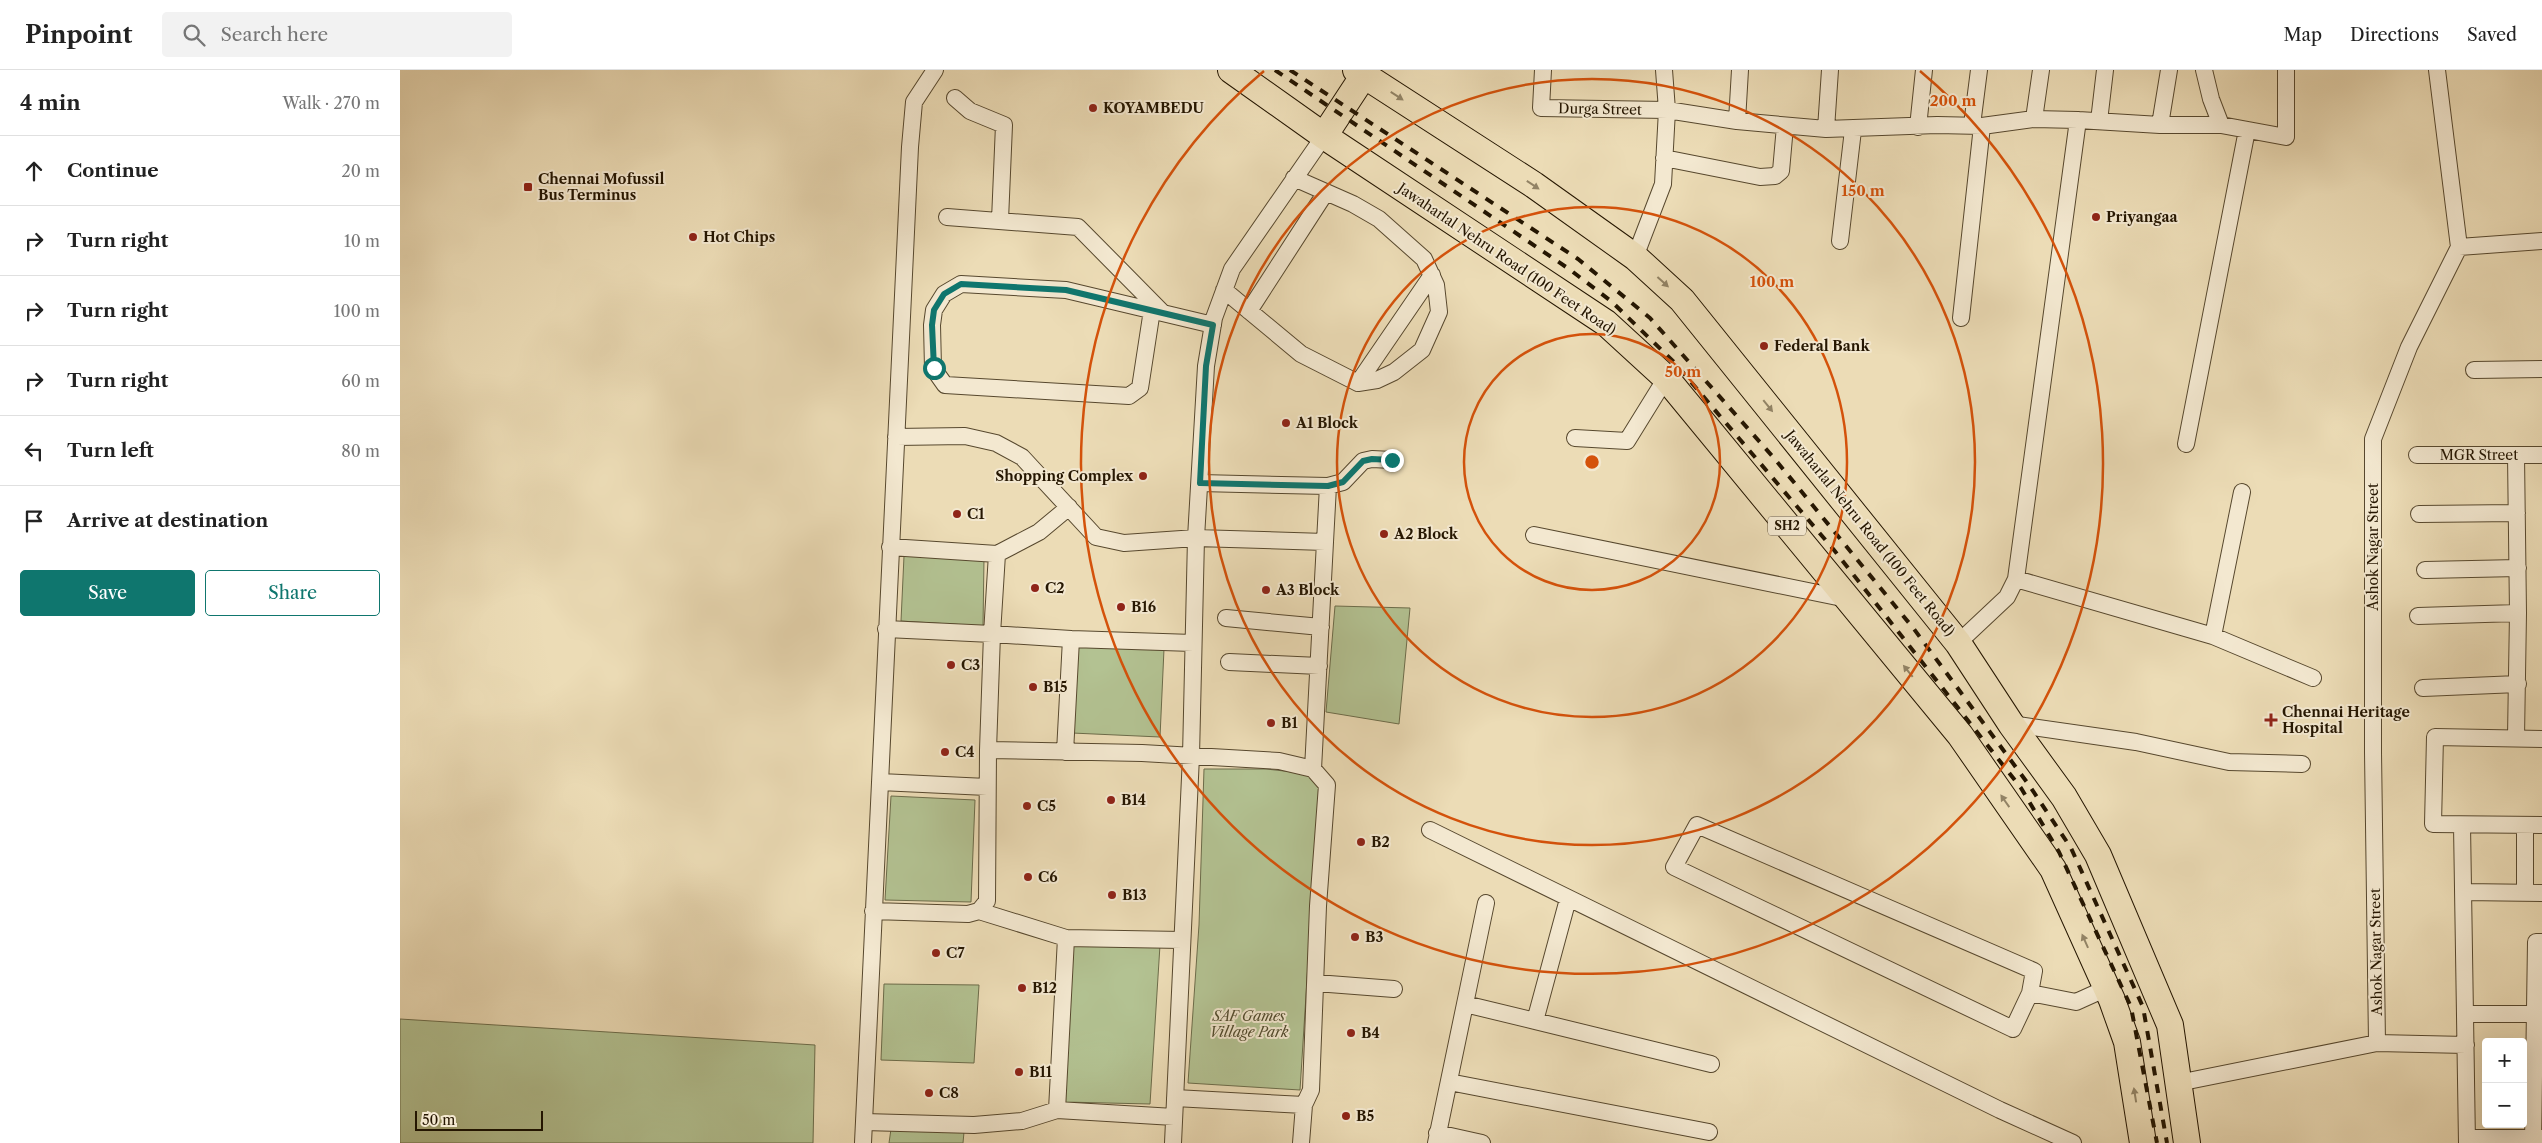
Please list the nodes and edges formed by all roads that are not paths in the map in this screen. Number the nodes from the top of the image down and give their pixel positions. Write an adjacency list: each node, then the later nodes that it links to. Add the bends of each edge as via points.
1 (935, 70): 50 (street, via 914,102)
2 (1231, 70): 30 (main road, Jawaharlal Nehru Road (100 Feet Road) / SH2)
3 (1543, 70): 17 (street, Durga Street, via 1541,108)
4 (1664, 70): 17 (street)
5 (1740, 70): 20 (street)
6 (1830, 70): 27 (street)
7 (1924, 70): 26 (street)
8 (1978, 70): 25 (street)
9 (2041, 70): 18 (street)
10 (2105, 70): 21 (street)
11 (2169, 70): 22 (street)
12 (2204, 70): 23 (street)
13 (2286, 70): 29 (street, via 2286,137)
14 (2437, 70): 38 (street)
15 (1360, 73): 30 (main road); 39 (main road, Jawaharlal Nehru Road (100 Feet Road), one-way to 39, via 1534,185)
16 (954, 98): 35 (street, via 970,111 1004,125)
17 (1667, 110): 20 (street); 31 (street)
18 (2034, 119): 19 (street); 25 (street)
19 (2078, 120): 21 (street); 70 (street)
20 (1737, 121): 24 (street)
21 (2099, 121): 22 (street)
22 (2160, 125): 23 (street)
23 (2221, 125): 29 (street)
24 (1785, 126): 27 (street); 31 (street, via 1781,171 1775,176)
25 (1977, 126): 26 (street); 44 (street)
26 (1918, 127): 28 (street)
27 (1826, 129): 28 (street)
28 (1853, 130): 36 (street)
29 (2247, 130): 52 (street)
30 (1324, 136): 32 (street); 48 (main road, Jawaharlal Nehru Road (100 Feet Road) / SH2, via 1606,323)
31 (1664, 158): 39 (street, via 1663,184)
32 (1294, 178): 33 (street); 41 (street, via 1232,269)
33 (1326, 192): 40 (street, via 1379,219 1424,259); 42 (street)
34 (947, 217): 35 (street)
35 (1000, 220): 43 (street, via 1078,227)
36 (1840, 241)
37 (2542, 241): 38 (street)
38 (2459, 247): 119 (street, Ashok Nagar Street, via 2410,347 2373,439)
39 (1635, 257): 81 (main road, Jawaharlal Nehru Road (100 Feet Road), one-way to 81, via 1682,300)
40 (1432, 275): 49 (street); 49 (street, via 1438,312 1422,350 1394,372 1377,380)
41 (1224, 290): 42 (street); 45 (street)
42 (1249, 311): 49 (street, via 1300,354)
43 (1157, 312): 43 (street, via 1066,290 961,284 944,294 934,310 934,368 945,385 1129,396 1140,388); 45 (street)
44 (1961, 318)
45 (1213, 325): 57 (street, via 1206,366)
46 (2542, 369): 47 (street)
47 (2474, 370)
48 (1666, 378): 51 (street, via 1627,441); 71 (main road, Jawaharlal Nehru Road (100 Feet Road) / SH2)
49 (1358, 383)
50 (896, 437): 60 (street, via 965,436 996,443 1022,457); 66 (street)
51 (1575, 438)
52 (2186, 444)
53 (2417, 455): 54 (street, MGR Street)
54 (2516, 455): 55 (street, MGR Street); 61 (street)
55 (2542, 455)
56 (1392, 460): 58 (street, via 1363,461 1343,482)
57 (1200, 483): 58 (street); 64 (street)
58 (1328, 486): 65 (street)
59 (2242, 492): 78 (street)
60 (1069, 507): 64 (street, via 1096,537 1124,543); 67 (street, via 1039,532)
61 (2517, 512): 62 (street); 68 (street)
62 (2419, 514)
63 (1534, 534): 71 (street)
64 (1196, 538): 65 (street); 80 (street)
65 (1326, 542): 75 (street)
66 (890, 547): 67 (street); 76 (street)
67 (997, 554): 77 (street)
68 (2518, 568): 69 (street); 72 (street)
69 (2425, 570)
70 (2016, 579): 78 (street); 81 (street, via 2007,597)
71 (1847, 599): 112 (main road, Jawaharlal Nehru Road (100 Feet Road) / SH2, one-way to 71, via 2053,869 1960,735)
72 (2518, 613): 73 (street); 85 (street)
73 (2418, 616)
74 (1226, 618): 75 (street)
75 (1321, 627): 83 (street)
76 (886, 629): 77 (street); 95 (street)
77 (992, 634): 79 (street); 90 (street)
78 (2213, 636): 84 (street)
79 (1071, 639): 80 (street); 91 (street)
80 (1193, 643): 92 (street)
81 (1958, 643): 87 (main road, Jawaharlal Nehru Road (100 Feet Road))
82 (1228, 662): 83 (street)
83 (1318, 666): 94 (street)
84 (2312, 678)
85 (2518, 684): 86 (street); 88 (street)
86 (2423, 688)
87 (2011, 724): 93 (street, via 2136,742 2229,762); 124 (main road, Jawaharlal Nehru Road (100 Feet Road), via 2064,797 2098,855 2170,1025)
88 (2516, 737): 89 (street); 97 (street, via 2435,737 2433,824)
89 (2542, 739)
90 (988, 750): 91 (street); 96 (street)
91 (1065, 752): 92 (street)
92 (1191, 756): 94 (street, via 1279,761); 109 (street)
93 (2302, 764)
94 (1313, 769): 111 (street, via 1327,785)
95 (880, 782): 96 (street); 106 (street)
96 (987, 787): 107 (street, via 987,901)
97 (2462, 825): 99 (street); 101 (street)
98 (2542, 825): 99 (street)
99 (2525, 826): 102 (street)
100 (1430, 830): 104 (street)
101 (2463, 892): 102 (street); 116 (street)
102 (2525, 893): 103 (street)
103 (2542, 893)
104 (1568, 899): 118 (street); 138 (street)
105 (1486, 903): 115 (street)
106 (873, 911): 107 (street, via 968,914); 129 (street)
107 (980, 911): 108 (street)
108 (1066, 938): 109 (street); 127 (street)
109 (1182, 940): 125 (street)
110 (2542, 942): 117 (street, via 2536,942)
111 (1316, 983): 113 (street); 126 (street, via 1310,1090)
112 (2107, 988): 114 (street, via 2076,1002); 139 (main road, Jawaharlal Nehru Road (100 Feet Road) / SH2, one-way to 112, via 2127,1042)
113 (1394, 989)
114 (2030, 994): 114 (street, via 2034,971 1697,825 1674,867 2012,1029)
115 (1465, 1004): 118 (street); 123 (street)
116 (2465, 1014): 117 (street); 120 (street)
117 (2538, 1014): 122 (street)
118 (1535, 1022): 121 (street)
119 (2377, 1044): 120 (street); 124 (street)
120 (2466, 1045): 132 (street)
121 (1711, 1064)
122 (2538, 1076): 133 (street)
123 (1449, 1082): 130 (street); 131 (street)
124 (2178, 1083): 140 (main road, Jawaharlal Nehru Road (100 Feet Road))
125 (1175, 1098): 126 (street); 128 (street)
126 (1304, 1104): 136 (street)
127 (1057, 1110): 128 (street); 129 (street, via 1022,1121 974,1125)
128 (1174, 1117): 135 (street)
129 (864, 1122): 134 (street)
130 (1709, 1132)
131 (1436, 1138): 137 (street)
132 (2467, 1140): 133 (street)
133 (2536, 1140)
134 (863, 1143)
135 (1173, 1143)
136 (1301, 1143)
137 (1482, 1143)
138 (2074, 1143)
139 (2143, 1143)
140 (2187, 1143)

